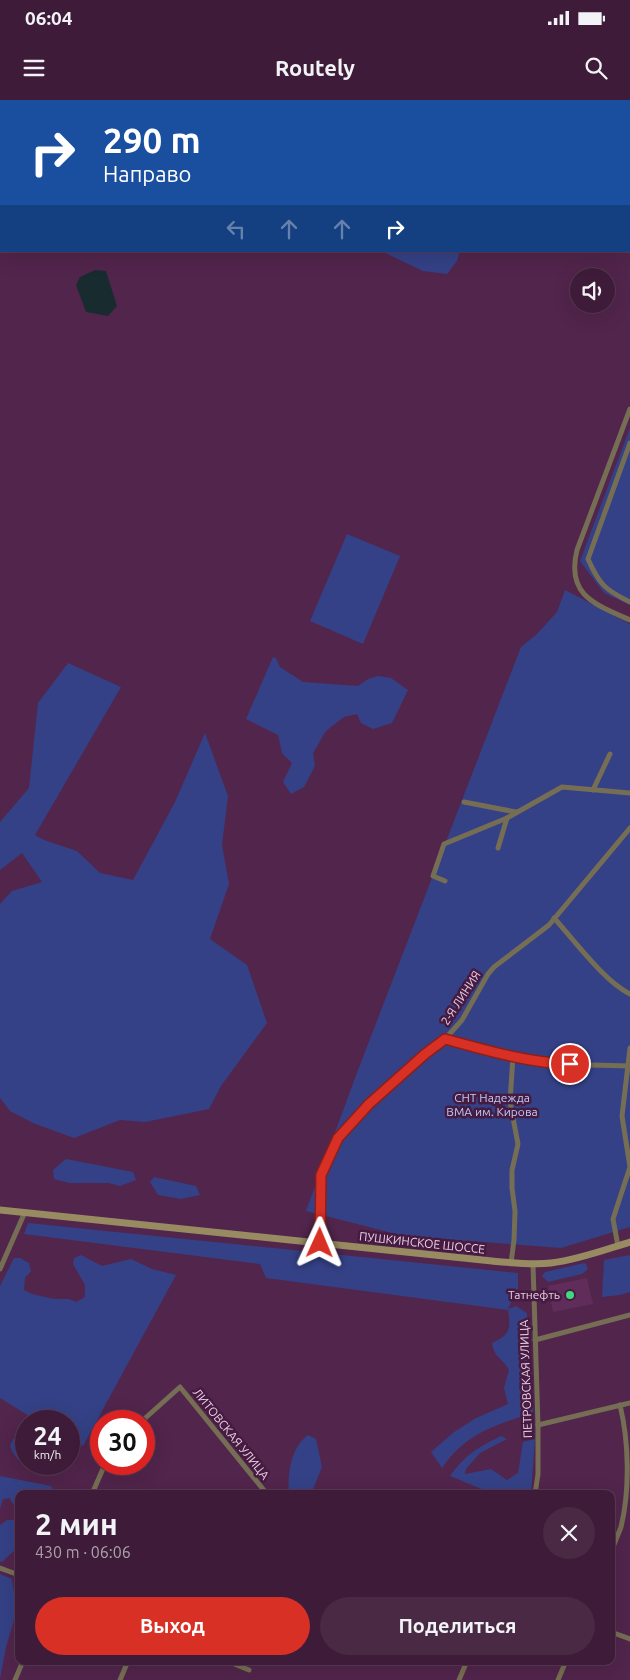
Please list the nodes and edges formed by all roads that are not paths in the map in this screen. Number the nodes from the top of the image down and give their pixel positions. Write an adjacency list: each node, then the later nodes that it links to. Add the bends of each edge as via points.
1 (630, 409): 4 (street, via 577,550 574,576 582,594)
2 (630, 443): 3 (street, via 588,558 595,576 609,592)
3 (630, 602)
4 (630, 620)
5 (610, 754): 6 (street)
6 (593, 790): 7 (street); 9 (street, via 562,787)
7 (630, 793)
8 (464, 802): 9 (street)
9 (517, 812): 10 (street)
10 (507, 818): 12 (street); 13 (street, via 444,844 433,876)
11 (630, 828): 14 (street, 2-Я ЛИНИЯ)
12 (498, 848)
13 (445, 881)
14 (554, 918): 15 (street, via 604,974); 16 (street, 2-Я ЛИНИЯ, via 494,967 462,1020)
15 (630, 994)
16 (445, 1039): 18 (street); 23 (street, 2-Я ЛИНИЯ, via 369,1104 338,1138 321,1175)
17 (630, 1048): 19 (street)
18 (513, 1056): 19 (street, via 551,1064); 25 (street, via 510,1102 518,1144 512,1170 515,1211)
19 (629, 1066): 24 (street, via 622,1116 630,1167 613,1214)
20 (0, 1210): 21 (main road, ПУШКИНСКОЕ ШОССЕ)
21 (25, 1212): 23 (main road, ПУШКИНСКОЕ ШОССЕ); 27 (street)
22 (630, 1242): 24 (main road, ПУШКИНСКОЕ ШОССЕ)
23 (320, 1243): 25 (main road, ПУШКИНСКОЕ ШОССЕ)
24 (618, 1246): 26 (main road, ПУШКИНСКОЕ ШОССЕ, via 574,1258)
25 (511, 1263): 26 (main road, ПУШКИНСКОЕ ШОССЕ)
26 (533, 1264): 29 (street, ПЕТРОВСКАЯ УЛИЦА)
27 (0, 1269)
28 (630, 1315): 29 (street)
29 (535, 1340): 33 (street, ПЕТРОВСКАЯ УЛИЦА)
30 (630, 1403): 31 (street)
31 (620, 1405): 33 (street); 38 (street, via 626,1429 627,1490)
32 (154, 1410): 36 (street, ЛИТОВСКАЯ УЛИЦА, via 180,1387)
33 (538, 1425): 37 (street, ПЕТРОВСКАЯ УЛИЦА)
34 (100, 1475): 35 (street)
35 (94, 1490)
36 (264, 1490)
37 (536, 1490)
38 (615, 1542)
39 (0, 1568): 40 (street)
40 (15, 1574)
41 (615, 1634): 42 (street)
42 (630, 1640)
43 (21, 1665): 49 (street)
44 (126, 1665): 50 (street)
45 (236, 1665): 48 (street)
46 (465, 1665): 51 (street)
47 (564, 1665): 52 (street)
48 (248, 1670)
49 (15, 1680)
50 (120, 1680)
51 (459, 1680)
52 (558, 1680)

